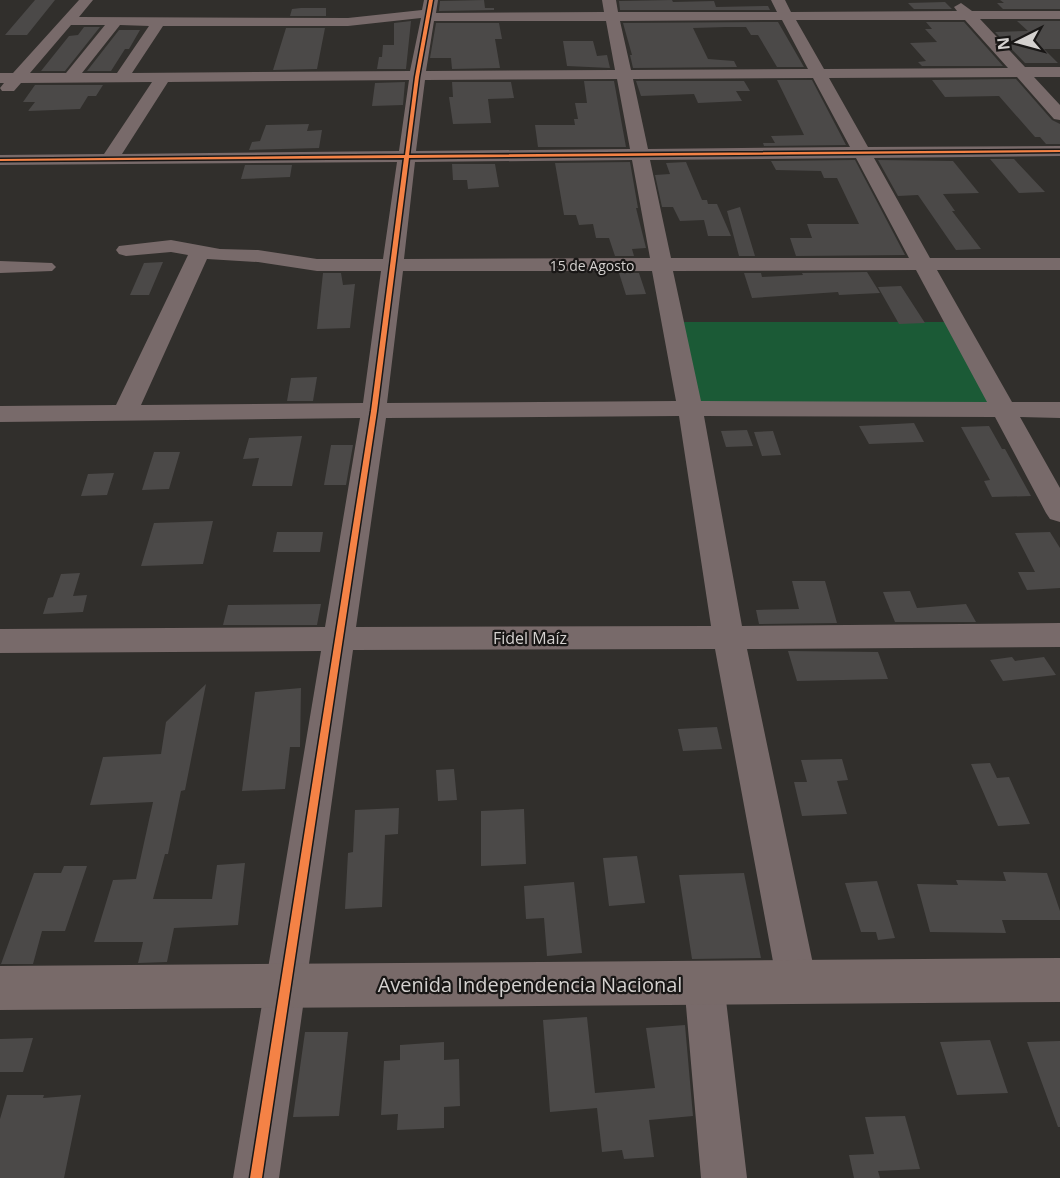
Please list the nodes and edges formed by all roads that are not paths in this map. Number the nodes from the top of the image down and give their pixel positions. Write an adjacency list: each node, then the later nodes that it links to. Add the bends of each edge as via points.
1 (86, 0): 9 (street)
2 (778, 0): 6 (street)
3 (955, 0): 7 (street)
4 (610, 8): 5 (street); 6 (street); 15 (street)
5 (429, 10): 11 (street, via 348,22); 16 (street)
6 (786, 15): 7 (street); 14 (street)
7 (969, 15): 8 (street); 12 (street)
8 (1060, 15)
9 (68, 21): 10 (street); 18 (street)
10 (116, 21): 11 (street); 19 (street)
11 (159, 21): 20 (street)
12 (1021, 72): 13 (street); 14 (street); 23 (street)
13 (1060, 72)
14 (819, 74): 15 (street); 25 (street)
15 (624, 75): 16 (street); 26 (street)
16 (417, 77): 21 (street); 27 (street)
17 (0, 78): 18 (street)
18 (17, 78): 19 (street); 22 (street)
19 (70, 78): 20 (street)
20 (121, 78): 21 (street)
21 (162, 78): 29 (street)
22 (0, 97)
23 (1060, 115)
24 (1060, 151): 25 (street)
25 (863, 154): 26 (street); 33 (street)
26 (640, 155): 27 (street); 35 (street)
27 (406, 159): 29 (street); 32 (street)
28 (0, 160): 29 (street)
29 (109, 160)
30 (126, 250): 31 (street, 15 de Agosto, via 162,245)
31 (200, 252): 32 (street, 15 de Agosto, via 317,265); 42 (street)
32 (393, 264): 35 (street, 15 de Agosto); 41 (street)
33 (923, 264): 34 (street, 15 de Agosto); 35 (street, 15 de Agosto); 39 (street)
34 (1060, 264)
35 (662, 265): 38 (street)
36 (0, 267): 37 (street)
37 (45, 267)
38 (690, 408): 39 (street); 41 (street); 47 (street)
39 (1004, 410): 40 (street); 44 (street)
40 (1060, 410)
41 (374, 411): 42 (street); 46 (street)
42 (125, 413): 43 (street)
43 (0, 414)
44 (1060, 513)
45 (1060, 635): 47 (street, Fidel Maíz)
46 (339, 637): 47 (street, Fidel Maíz); 48 (street, Fidel Maíz); 52 (street)
47 (729, 639): 50 (street)
48 (0, 640)
49 (1060, 981): 50 (main road, Avenida Independencia Nacional)
50 (797, 982): 51 (main road, Avenida Independencia Nacional)
51 (704, 983): 52 (main road, Avenida Independencia Nacional); 55 (street)
52 (285, 986): 53 (main road, Avenida Independencia Nacional); 54 (street)
53 (0, 988)
54 (256, 1178)
55 (724, 1178)

